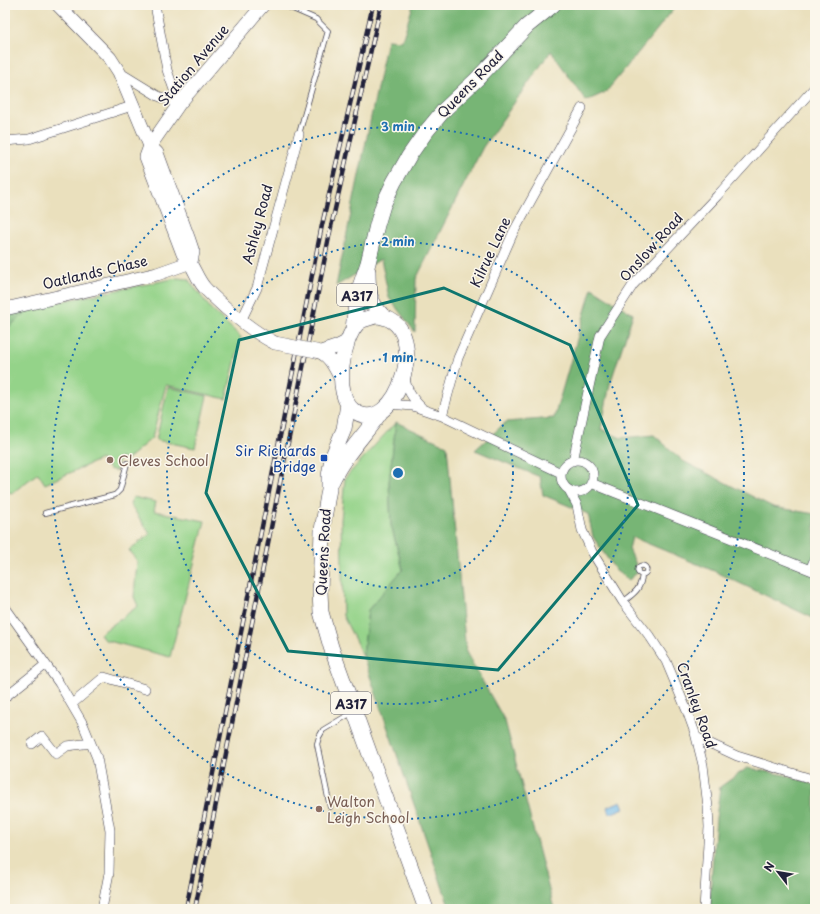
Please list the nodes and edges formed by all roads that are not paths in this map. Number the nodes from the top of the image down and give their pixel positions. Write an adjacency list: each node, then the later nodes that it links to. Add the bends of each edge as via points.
1 (58, 5): 6 (main road, via 110,58)
2 (155, 5): 8 (street, via 167,70)
3 (263, 5): 8 (main road, Station Avenue)
4 (284, 5): 11 (lane, via 316,19 328,31)
5 (552, 5): 15 (main road, Queens Road / A317, via 527,26 434,120 394,182 383,205)
6 (119, 72): 8 (street, via 158,96); 9 (main road)
7 (815, 86): 27 (street, Onslow Road, via 633,285 600,336)
8 (179, 104): 13 (main road, Station Avenue)
9 (132, 106): 12 (street, via 29,139); 13 (main road)
10 (582, 108): 26 (street, Kilrue Lane, via 513,233 458,358)
11 (299, 134): 18 (street, Ashley Road, via 257,288)
12 (5, 141)
13 (150, 146): 14 (main road, via 146,157 183,254)
14 (191, 262): 16 (main road, Oatlands Chase, via 157,274); 18 (main road, via 204,287)
15 (368, 263): 17 (main road, Queens Road / A317, via 370,297); 19 (main road, Queens Road / A317, via 357,295)
16 (5, 308)
17 (383, 316): 19 (main road, via 359,322); 21 (main road, via 398,326 405,337)
18 (241, 321): 20 (main road, bridge, via 262,337 275,343)
19 (350, 335): 20 (main road, via 336,348); 22 (main road)
20 (318, 352): 22 (main road, via 332,362)
21 (405, 373): 24 (main road); 25 (street, via 406,386)
22 (341, 379): 23 (main road)
23 (348, 404): 24 (main road, via 352,410 364,416 372,416); 31 (main road, Queens Road / A317, via 344,429 332,458)
24 (385, 409): 25 (street, via 413,406); 31 (main road, Queens Road / A317, via 342,462)
25 (422, 409): 26 (street)
26 (442, 416): 29 (street)
27 (573, 461): 29 (street, via 564,467); 30 (street, via 579,460 589,466 593,476)
28 (127, 463): 33 (lane, via 120,490 115,495)
29 (561, 473): 32 (street, via 563,483)
30 (591, 483): 32 (street, via 580,492); 35 (street)
31 (328, 489): 43 (main road, Queens Road / A317, via 320,569 322,612 331,647)
32 (569, 490): 37 (street, Cranley Road, via 577,505 582,530 592,552)
33 (44, 513)
34 (815, 558): 35 (street)
35 (812, 571)
36 (642, 574): 37 (lane, via 638,590)
37 (623, 602): 44 (street, Cranley Road, via 666,661)
38 (5, 607): 39 (street)
39 (45, 665): 41 (street); 42 (street)
40 (145, 689): 42 (street, via 104,677)
41 (5, 697)
42 (72, 704): 45 (street)
43 (354, 711): 48 (lane, via 323,730 317,744); 50 (main road, Queens Road / A317)
44 (696, 737): 47 (street, via 737,756); 51 (street, Cranley Road, via 703,765 709,826)
45 (91, 743): 46 (street, via 66,746 56,754 42,736); 49 (street, via 97,758 110,830 109,873)
46 (32, 744)
47 (815, 780)
48 (330, 807)
49 (102, 909)
50 (426, 909)
51 (704, 909)

